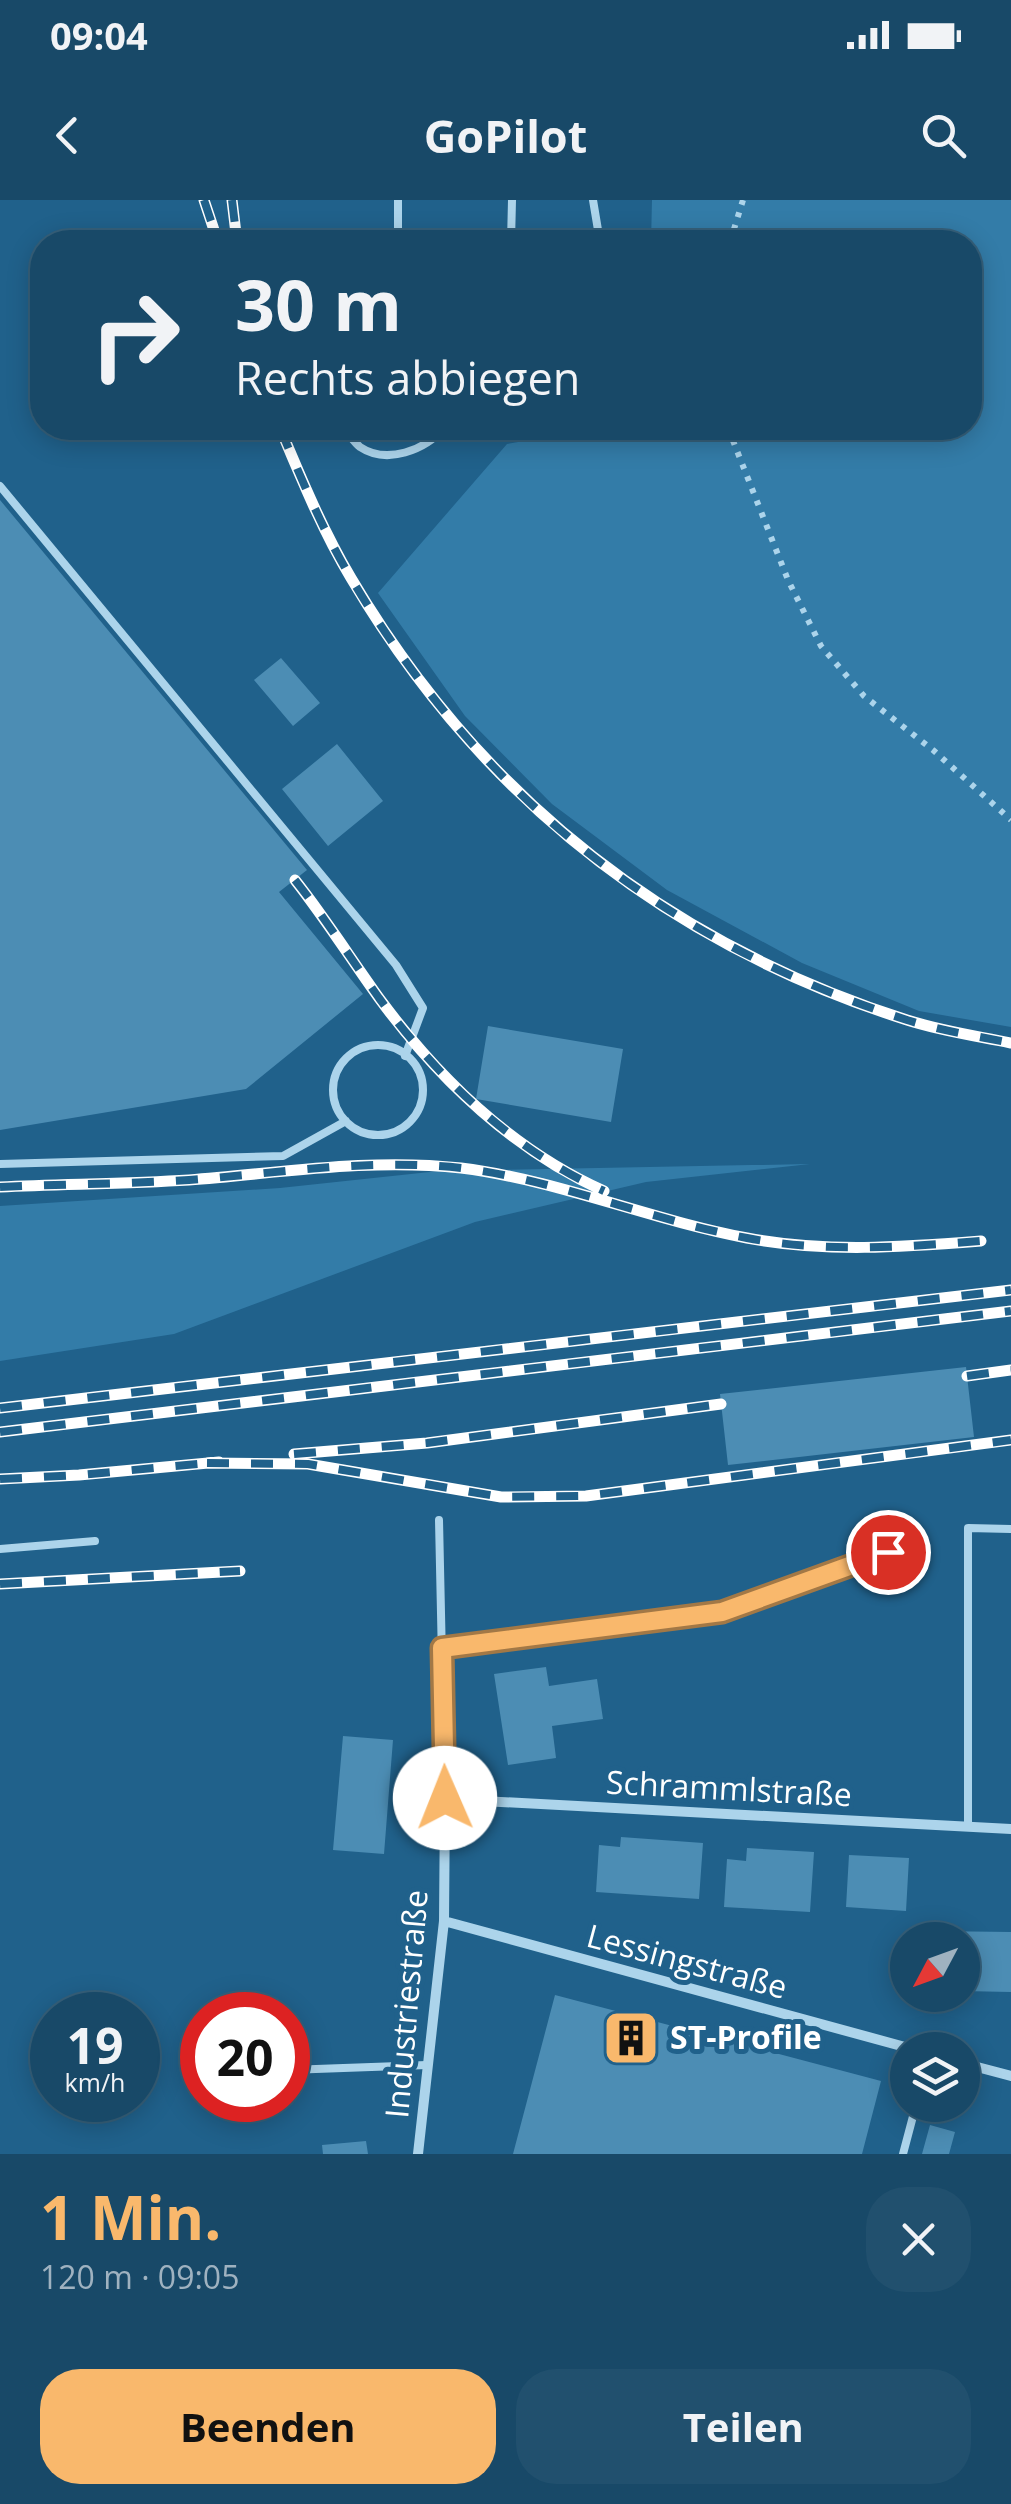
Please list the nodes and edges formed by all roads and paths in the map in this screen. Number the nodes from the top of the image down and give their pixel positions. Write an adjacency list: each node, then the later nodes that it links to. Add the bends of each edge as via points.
1 (398, 200): 5 (lane)
2 (512, 200): 6 (lane)
3 (593, 200): 7 (lane)
4 (743, 200): 8 (path)
5 (398, 230)
6 (512, 230)
7 (598, 230)
8 (734, 230)
9 (354, 440): 10 (lane, via 388,455)
10 (429, 440)
11 (733, 440): 13 (path, via 822,646 864,696)
12 (0, 486): 14 (lane, via 396,965 423,1008)
13 (1011, 820)
14 (405, 1056): 15 (lane, via 370,1046 344,1060 332,1086); 15 (lane, via 422,1086 416,1116 392,1134 377,1136)
15 (346, 1121): 16 (lane, via 283,1156)
16 (0, 1164)
17 (439, 1520): 22 (lane)
18 (1011, 1529): 24 (lane, via 968,1528)
19 (95, 1542): 20 (lane)
20 (0, 1549)
21 (888, 1552): 22 (lane, via 722,1612)
22 (442, 1648): 23 (lane)
23 (445, 1798): 24 (street, Schrammlstraße); 26 (street, Industriestraße)
24 (968, 1825): 25 (street, Schrammlstraße)
25 (1011, 1828)
26 (444, 1921): 27 (street, Lessingstraße); 28 (street, Industriestraße)
27 (890, 2043)
28 (427, 2065): 30 (lane); 33 (street, Industriestraße)
29 (980, 2068): 31 (street)
30 (310, 2069)
31 (1011, 2076)
32 (911, 2122): 34 (lane)
33 (418, 2154)
34 (903, 2154)

